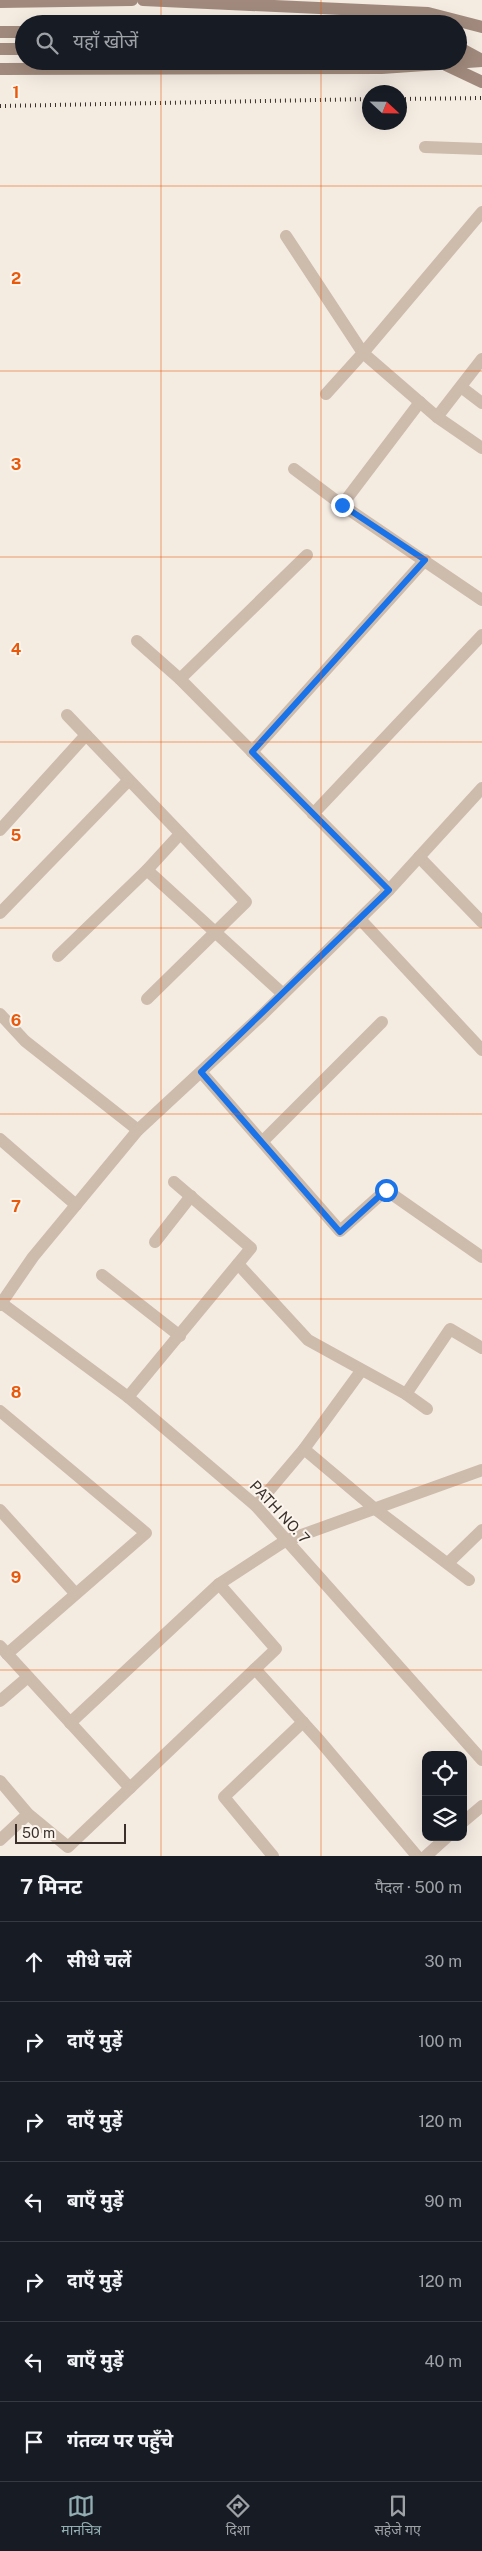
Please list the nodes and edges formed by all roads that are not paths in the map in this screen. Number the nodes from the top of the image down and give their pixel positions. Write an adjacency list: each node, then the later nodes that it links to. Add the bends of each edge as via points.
1 (132, 0): 3 (main road)
2 (143, 0): 4 (main road)
3 (0, 2)
4 (436, 15)
5 (467, 23): 6 (main road)
6 (482, 27)
7 (0, 32): 8 (main road)
8 (15, 32)
9 (0, 49): 10 (main road)
10 (15, 49)
11 (467, 52): 12 (main road)
12 (482, 61): 13 (main road)
13 (467, 62)
14 (0, 69): 15 (main road)
15 (15, 69)
16 (458, 70): 17 (main road)
17 (482, 82)
18 (425, 147): 19 (street)
19 (482, 149)
20 (482, 212): 22 (street)
21 (286, 236): 22 (street)
22 (363, 353): 25 (street); 26 (street)
23 (482, 359): 24 (street)
24 (461, 387): 27 (street); 28 (street)
25 (326, 394)
26 (420, 402): 28 (street); 31 (street)
27 (482, 402)
28 (436, 417): 29 (street)
29 (482, 448)
30 (294, 469): 31 (street)
31 (342, 505): 33 (street)
32 (308, 555): 37 (street)
33 (425, 560): 34 (street); 40 (street)
34 (482, 600)
35 (482, 635): 43 (street)
36 (137, 641): 37 (street)
37 (180, 679): 40 (street)
38 (67, 716): 39 (street)
39 (86, 736): 41 (street); 44 (street)
40 (252, 752): 43 (street)
41 (128, 781): 45 (street); 49 (street)
42 (482, 788): 46 (street)
43 (313, 814): 48 (street)
44 (0, 830)
45 (180, 834): 47 (street); 52 (street, via 246,902)
46 (420, 857): 48 (street); 51 (street)
47 (147, 870): 52 (street); 53 (street)
48 (389, 890): 50 (street)
49 (0, 913)
50 (360, 918): 54 (street); 58 (street)
51 (482, 922)
52 (215, 933): 54 (street); 55 (street)
53 (58, 956)
54 (284, 994): 59 (street)
55 (147, 999)
56 (0, 1014): 60 (street, via 24,1041)
57 (382, 1022): 62 (street)
58 (482, 1050)
59 (201, 1072): 60 (street); 62 (street)
60 (138, 1130): 65 (street)
61 (0, 1139): 65 (street)
62 (263, 1141): 67 (street, via 340,1232 386,1190)
63 (174, 1182): 64 (street)
64 (190, 1196): 66 (street); 68 (street, via 251,1248)
65 (76, 1205): 70 (street, via 32,1257)
66 (155, 1242)
67 (482, 1257)
68 (238, 1264): 71 (street); 73 (street, via 308,1340)
69 (102, 1275): 71 (street)
70 (1, 1303): 75 (street, PATH NO. 7)
71 (180, 1336): 75 (street)
72 (482, 1348): 74 (street, via 450,1329)
73 (361, 1371): 74 (street); 78 (street)
74 (406, 1394): 76 (street)
75 (128, 1397): 80 (street, PATH NO. 7)
76 (427, 1409)
77 (0, 1411): 88 (street, via 146,1533)
78 (304, 1449): 80 (street); 81 (street)
79 (482, 1470): 81 (street)
80 (256, 1506): 84 (street, PATH NO. 7)
81 (374, 1508): 84 (street); 85 (street)
82 (0, 1510): 88 (street)
83 (482, 1530): 85 (street)
84 (285, 1541): 87 (street); 95 (street, PATH NO. 7)
85 (448, 1563): 86 (street)
86 (469, 1580)
87 (218, 1584): 90 (street, via 276,1649); 94 (street)
88 (75, 1592): 89 (street)
89 (3, 1650): 91 (street)
90 (255, 1669): 93 (street); 97 (street)
91 (28, 1677): 92 (street); 94 (street)
92 (0, 1701)
93 (303, 1722): 103 (street, via 224,1797); 104 (street)
94 (70, 1723): 97 (street)
95 (482, 1760)
96 (0, 1781): 99 (street)
97 (130, 1788): 99 (street, via 68,1847)
98 (482, 1806): 100 (street)
99 (28, 1814): 101 (street)
100 (467, 1819)
101 (0, 1840)
102 (443, 1841): 105 (street)
103 (273, 1856)
104 (417, 1856)
105 (426, 1856)

